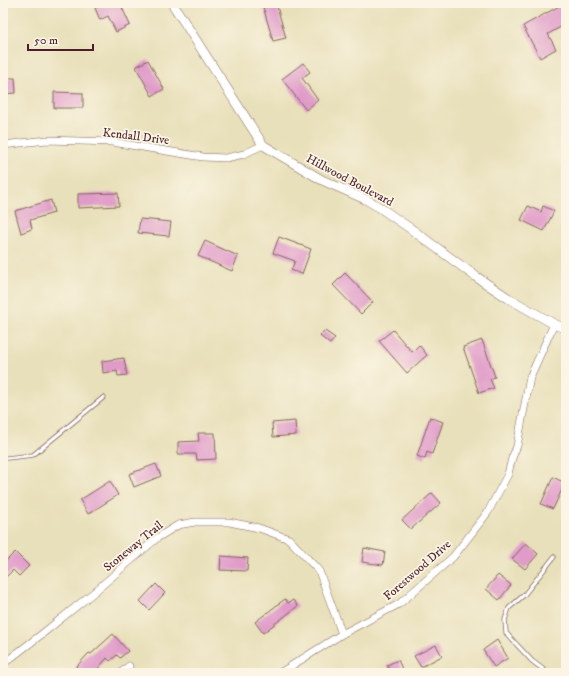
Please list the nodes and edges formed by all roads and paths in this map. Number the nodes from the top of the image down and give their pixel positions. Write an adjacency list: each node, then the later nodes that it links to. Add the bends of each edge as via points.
1 (172, 3): 2 (street, Hillwood Boulevard)
2 (263, 144): 3 (street, Kendall Drive, via 244,154 226,158 204,157 112,142 47,140); 4 (street, Hillwood Boulevard, via 322,180 368,200 475,276)
3 (3, 145)
4 (554, 324): 5 (street, Hillwood Boulevard); 9 (street, Forestwood Drive, via 530,377 517,446 508,474 488,512 453,557 399,604)
5 (566, 329)
6 (104, 397): 7 (lane, via 33,455)
7 (3, 458)
8 (554, 556): 14 (lane, via 524,595 509,608 505,620 506,633 532,661)
9 (342, 634): 10 (street, Stoneway Trail, via 319,571 289,539 259,528 229,522 195,522 178,525 157,538); 13 (street, Forestwood Drive)
10 (3, 664)
11 (129, 666): 12 (street)
12 (121, 673)
13 (280, 673)
14 (548, 673)

